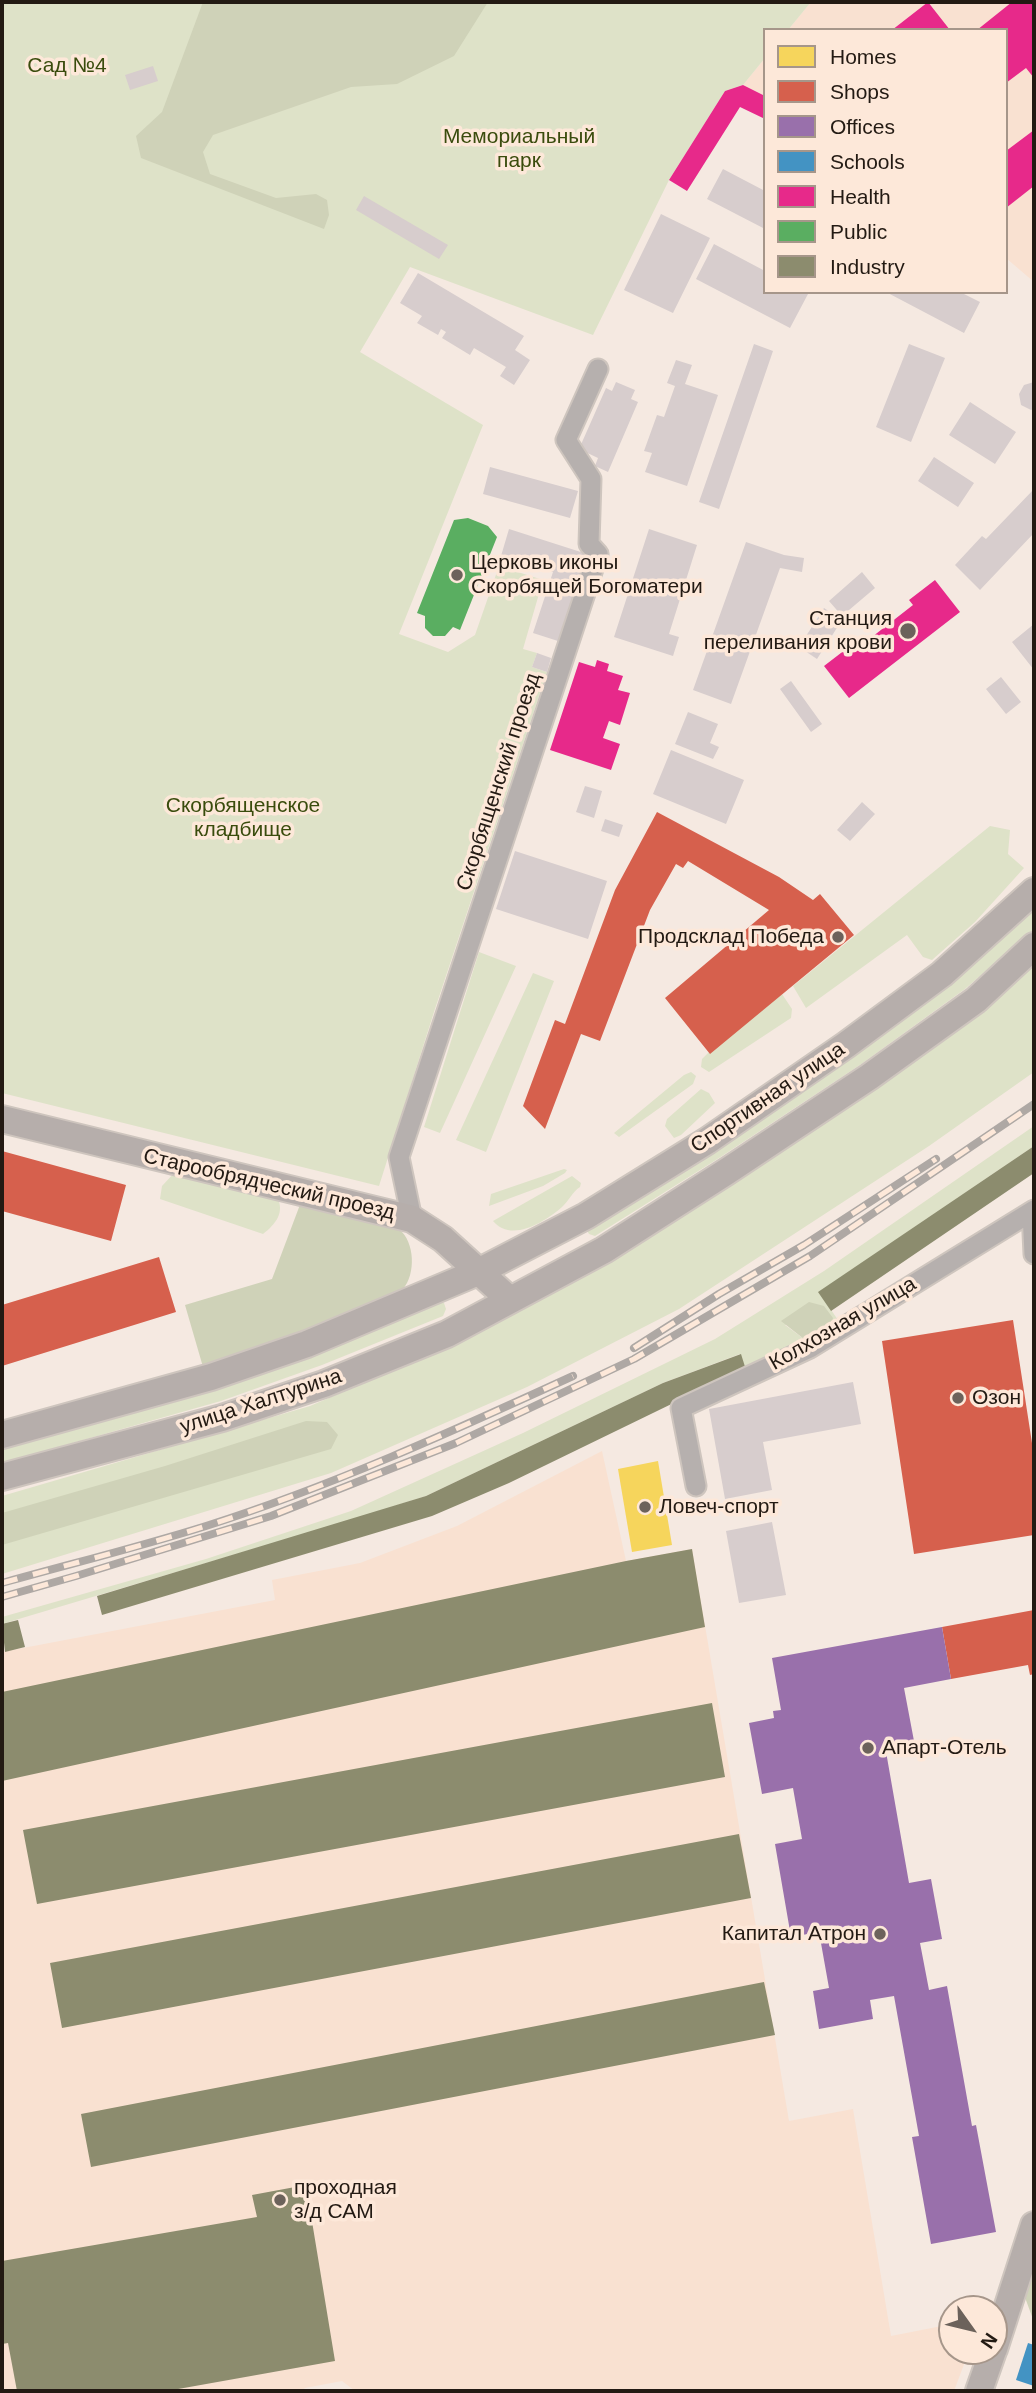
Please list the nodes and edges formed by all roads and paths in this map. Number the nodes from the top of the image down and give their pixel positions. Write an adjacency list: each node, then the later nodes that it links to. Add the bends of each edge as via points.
1 (598, 369): 6 (street, Скорбященский проезд, via 566,440 591,479 589,544 598,554 399,1157)
2 (1034, 891): 8 (main road, Спортивная улица, via 942,974 718,1134 586,1216)
3 (1034, 946): 9 (main road, Спортивная улица, via 976,1000 858,1084 604,1250)
4 (2, 1119): 6 (main road, Старообрядческий проезд)
5 (1033, 1211): 7 (street, Колхозная улица); 12 (street, Колхозная улица, via 810,1348 681,1408)
6 (412, 1219): 8 (main road, Старообрядческий проезд, via 443,1239)
7 (1034, 1254)
8 (478, 1272): 9 (main road, Старообрядческий проезд); 10 (main road, улица Халтурина, via 211,1377)
9 (510, 1300): 11 (main road, улица Халтурина, via 447,1334 324,1384 222,1418)
10 (2, 1435)
11 (2, 1477)
12 (696, 1486)
13 (1034, 2225): 14 (main road)
14 (1008, 2307)
15 (989, 2365): 16 (main road)
16 (979, 2391)

